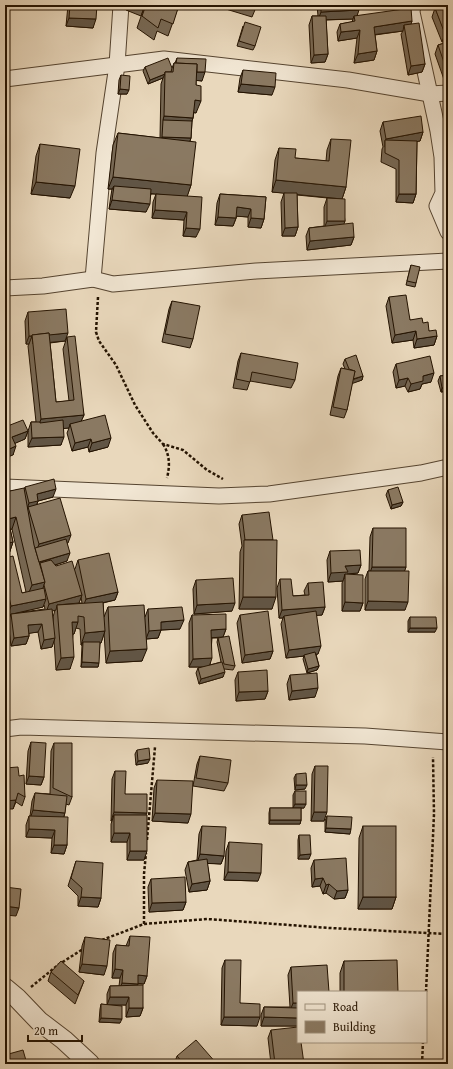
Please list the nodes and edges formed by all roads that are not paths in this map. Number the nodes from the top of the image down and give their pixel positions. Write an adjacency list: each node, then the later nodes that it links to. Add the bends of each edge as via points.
1 (120, 5): 3 (street)
2 (413, 5): 6 (street, via 414,25)
3 (118, 64): 4 (street); 6 (street, via 164,59 348,80); 9 (street, via 104,153)
4 (5, 79)
5 (448, 93): 6 (street)
6 (430, 94): 7 (street, via 442,157 444,193 437,206)
7 (448, 232)
8 (448, 261): 9 (street, via 256,271 113,284)
9 (96, 280): 10 (street)
10 (5, 288)
11 (448, 466): 12 (street, via 421,473 269,494 219,496)
12 (5, 487)
13 (5, 728): 14 (street, via 365,736)
14 (441, 741)
15 (11, 993): 16 (street, via 39,1021)
16 (90, 1064)

